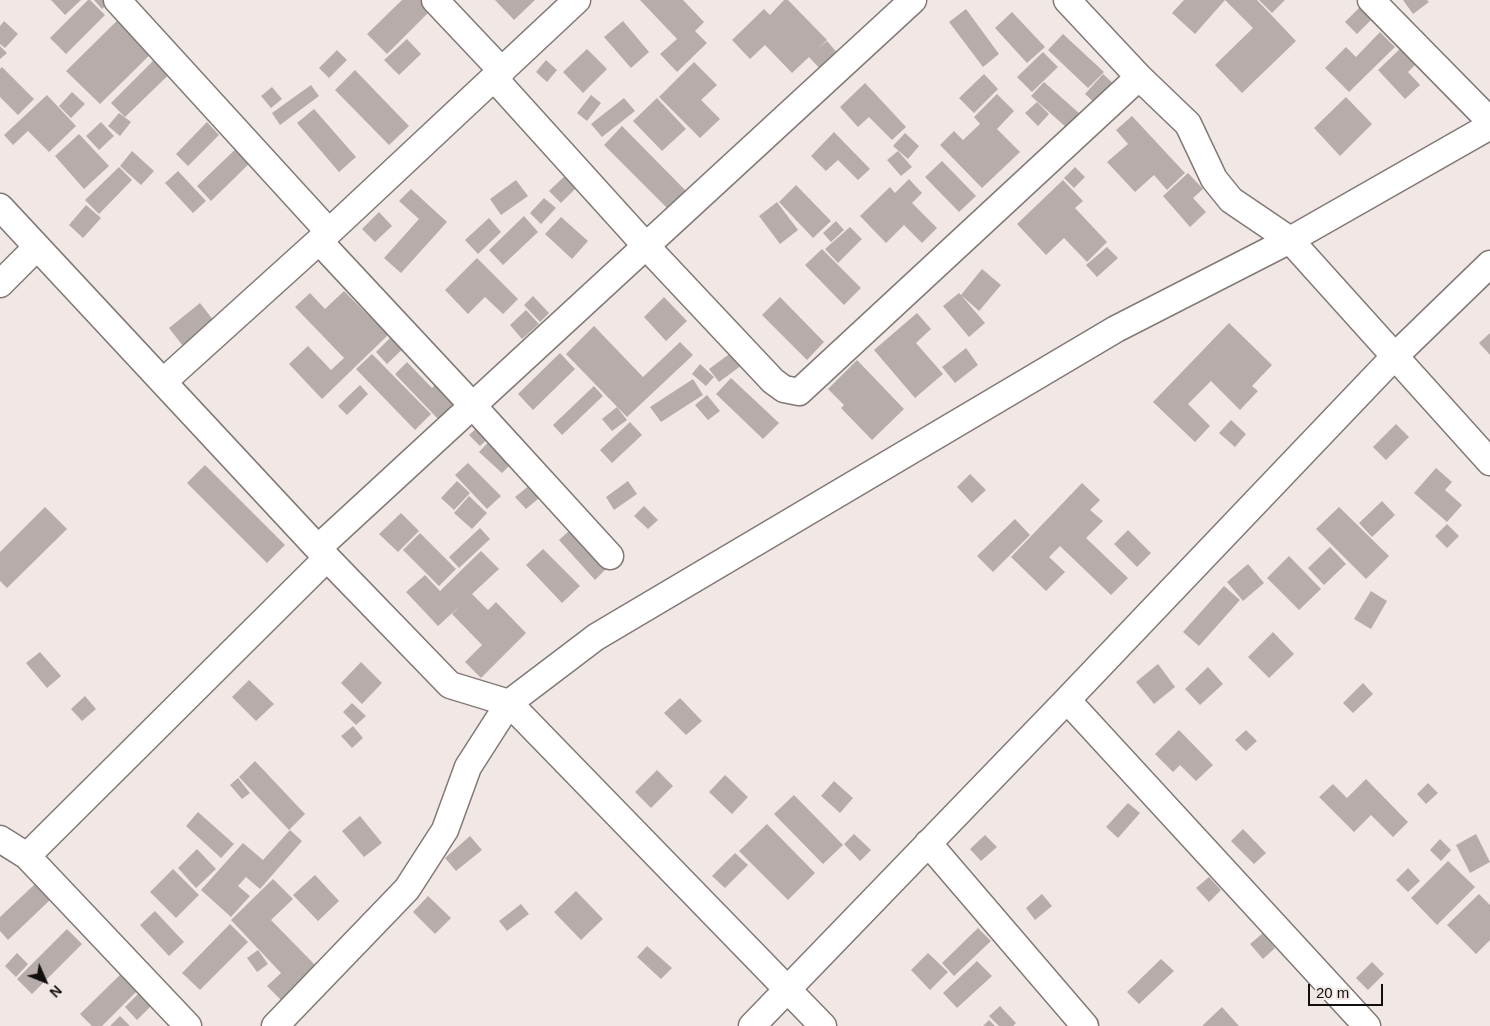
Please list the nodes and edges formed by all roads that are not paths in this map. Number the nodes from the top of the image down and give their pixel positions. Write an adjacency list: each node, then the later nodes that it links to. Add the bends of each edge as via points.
1 (116, 0): 12 (street)
2 (435, 0): 7 (street)
3 (577, 0): 7 (street)
4 (913, 0): 14 (street)
5 (1067, 0): 8 (street)
6 (1371, 0): 9 (street)
7 (498, 75): 12 (street); 14 (street)
8 (1139, 77): 13 (street, via 1188,124 1214,179 1231,200); 14 (street, via 800,392 784,389 773,381)
9 (1490, 121)
10 (1490, 126): 13 (street)
11 (0, 207): 15 (street)
12 (324, 237): 19 (street); 20 (street)
13 (1290, 240): 18 (street); 25 (street, via 1116,329 604,632)
14 (646, 246): 20 (street)
15 (37, 247): 17 (street); 19 (street)
16 (1490, 264): 18 (street)
17 (0, 284)
18 (1395, 356): 21 (street); 24 (street)
19 (164, 382): 22 (street)
20 (473, 406): 22 (street); 23 (street)
21 (1490, 462)
22 (323, 553): 25 (street, via 450,686); 28 (street)
23 (610, 556)
24 (1067, 700): 27 (street); 35 (street)
25 (509, 703): 29 (street); 31 (street, via 468,767 445,830 407,888)
26 (0, 839): 28 (street)
27 (928, 844): 29 (street); 34 (street)
28 (27, 856): 30 (street)
29 (787, 990): 32 (street); 33 (street)
30 (188, 1026)
31 (275, 1026)
32 (752, 1026)
33 (823, 1026)
34 (1085, 1026)
35 (1367, 1026)

